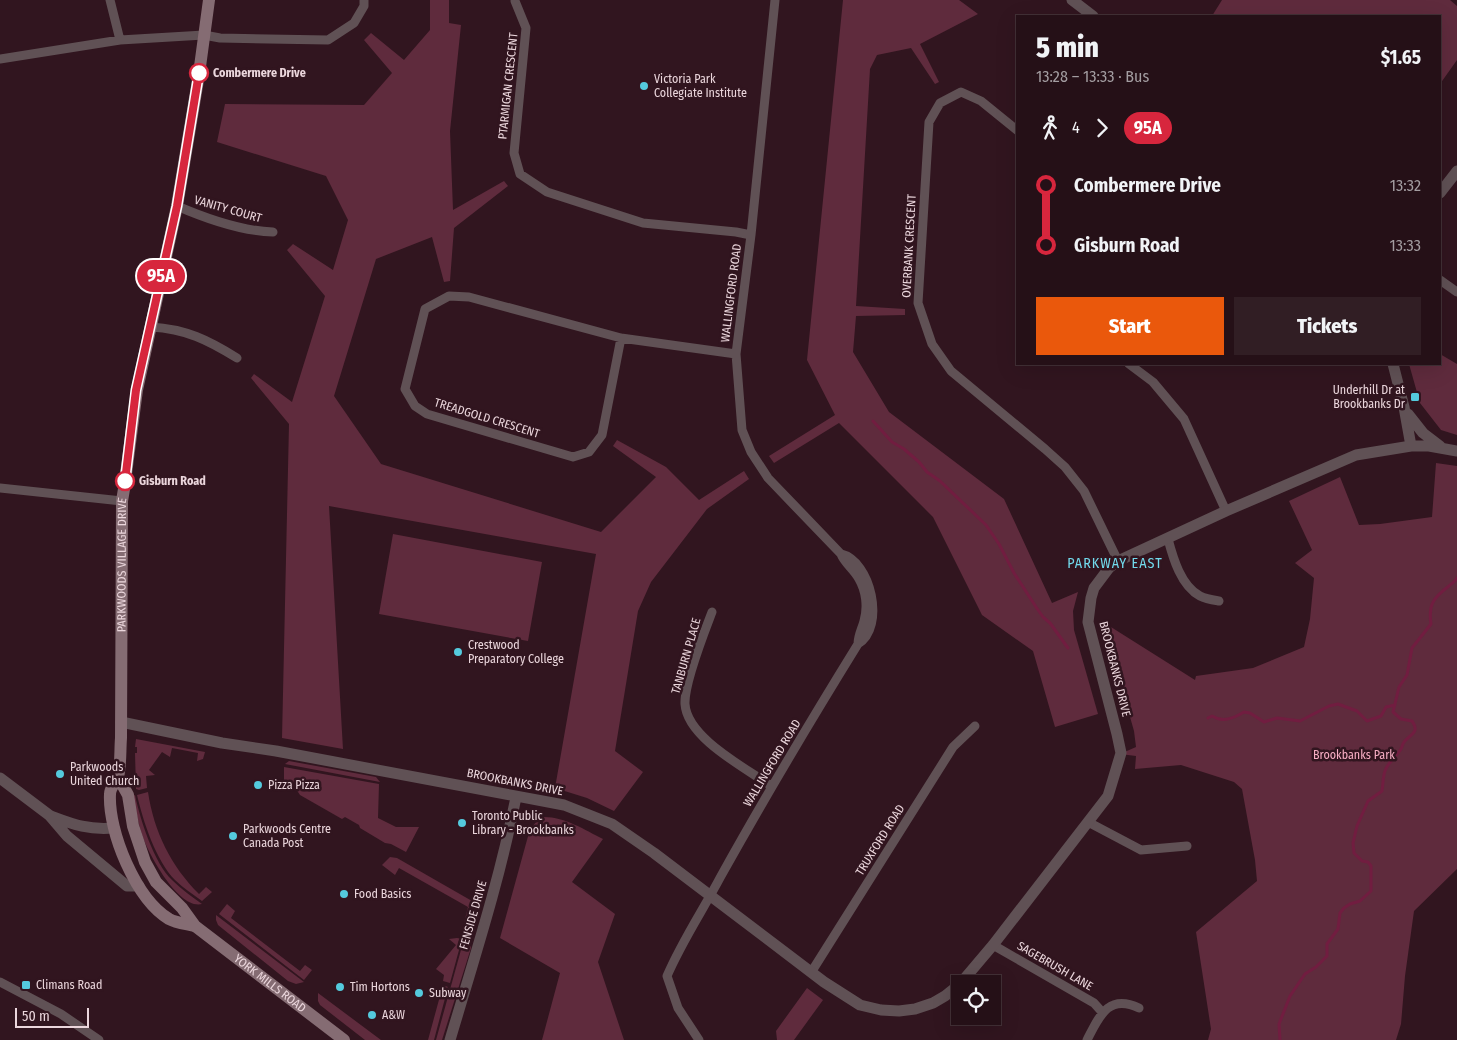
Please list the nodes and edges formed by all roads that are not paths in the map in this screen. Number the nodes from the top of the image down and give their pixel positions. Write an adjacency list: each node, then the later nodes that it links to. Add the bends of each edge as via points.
1 (110, 0): 9 (street)
2 (208, 0): 8 (main road, PARKWOODS VILLAGE DRIVE)
3 (364, 0): 8 (street, via 354,23 328,40)
4 (775, 0): 16 (street, WALLINGFORD ROAD)
5 (1072, 0): 7 (street)
6 (515, 1): 16 (street, PTARMIGAN CRESCENT, via 526,28 514,153 520,174 547,192 643,223)
7 (1092, 15)
8 (204, 36): 9 (street); 14 (main road, PARKWOODS VILLAGE DRIVE)
9 (120, 40): 10 (street)
10 (0, 58)
11 (1016, 129): 33 (street, OVERBANK CRESCENT, via 981,101 961,92 940,103 928,122 918,303 932,344 951,371 1065,467 1084,491)
12 (1457, 171): 13 (street)
13 (1441, 192)
14 (177, 206): 15 (street, VANITY COURT, via 254,232); 19 (main road, PARKWOODS VILLAGE DRIVE)
15 (274, 232)
16 (751, 234): 21 (street, WALLINGFORD ROAD)
17 (1441, 281): 18 (street)
18 (1457, 292)
19 (151, 327): 22 (street, via 173,328 212,342); 30 (main road, PARKWOODS VILLAGE DRIVE, via 136,390)
20 (621, 338): 20 (street, TREADGOLD CRESCENT, via 602,435 589,452 573,457 427,414 415,406 404,389 425,309 449,296 469,297); 21 (street, TREADGOLD CRESCENT)
21 (736, 354): 40 (street, WALLINGFORD ROAD, via 742,430 751,452 768,478 840,554 859,579 866,604 858,644)
22 (237, 358)
23 (1130, 365): 31 (street, via 1153,382 1184,419)
24 (1393, 365): 25 (street)
25 (1404, 407): 26 (street); 27 (street, via 1416,426)
26 (1410, 446): 27 (street, BROOKBANKS DRIVE); 31 (street, BROOKBANKS DRIVE, via 1356,455)
27 (1442, 447): 28 (street, BROOKBANKS DRIVE)
28 (1457, 451)
29 (0, 488): 30 (street)
30 (122, 500): 36 (main road, PARKWOODS VILLAGE DRIVE)
31 (1226, 511): 32 (street, BROOKBANKS DRIVE)
32 (1168, 539): 33 (street, BROOKBANKS DRIVE); 34 (street, via 1190,589 1200,596)
33 (1118, 561): 43 (street, BROOKBANKS DRIVE, via 1094,588 1088,622 1121,753 1108,796)
34 (1219, 601)
35 (712, 612): 40 (street, TANBURN PLACE, via 685,704 693,727 710,744)
36 (121, 722): 38 (main road, PARKWOODS VILLAGE DRIVE); 41 (street, BROOKBANKS DRIVE)
37 (976, 726): 52 (street, TRUXFORD ROAD, via 953,747)
38 (118, 777): 44 (main road, PARKWOODS VILLAGE DRIVE, via 128,795); 45 (main road, PARKWOODS VILLAGE DRIVE, via 110,791)
39 (0, 778): 42 (street, YORK MILLS ROAD)
40 (771, 786): 49 (street, WALLINGFORD ROAD)
41 (516, 797): 49 (street, BROOKBANKS DRIVE, via 564,805 612,824); 60 (street, FENSIDE DRIVE, via 492,901)
42 (49, 815): 45 (street, YORK MILLS ROAD, via 83,828); 47 (street, YORK MILLS ROAD, via 67,836 127,886)
43 (1088, 822): 46 (street, via 1141,850); 51 (street, BROOKBANKS DRIVE)
44 (133, 826): 48 (main road, YORK MILLS ROAD, via 145,862)
45 (114, 828): 47 (main road, YORK MILLS ROAD, via 121,852); 48 (main road, via 130,845 155,888)
46 (1187, 846)
47 (138, 886): 50 (main road, YORK MILLS ROAD, via 170,919)
48 (164, 890): 50 (main road, YORK MILLS ROAD)
49 (710, 897): 52 (street, BROOKBANKS DRIVE); 61 (street, WALLINGFORD ROAD, via 677,952 667,976 678,1008)
50 (195, 926): 59 (main road, YORK MILLS ROAD)
51 (994, 944): 53 (street, BROOKBANKS DRIVE); 57 (street, SAGEBRUSH LANE, via 1094,1003)
52 (812, 971): 55 (street, BROOKBANKS DRIVE, via 860,1005 881,1010 899,1011 933,1003)
53 (968, 975)
54 (1, 985): 58 (street, via 61,1014)
55 (951, 991)
56 (1139, 1008): 57 (street, via 1122,1003)
57 (1102, 1012): 62 (street)
58 (99, 1040)
59 (344, 1040)
60 (450, 1040)
61 (699, 1040)
62 (1086, 1040)

